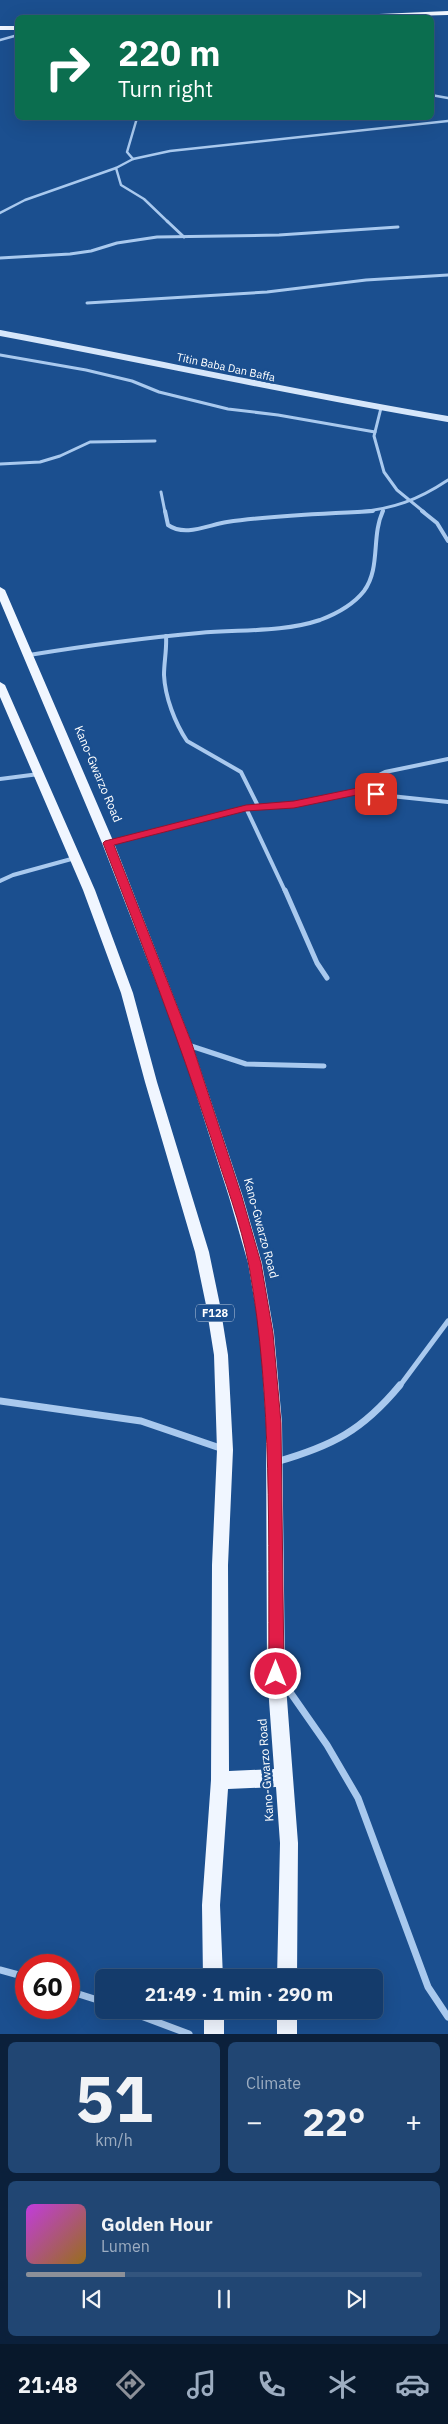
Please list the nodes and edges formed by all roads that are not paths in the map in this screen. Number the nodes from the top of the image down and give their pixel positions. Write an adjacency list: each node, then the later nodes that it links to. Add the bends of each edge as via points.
1 (448, 14): 2 (main road)
2 (419, 15)
3 (434, 19): 4 (main road)
4 (448, 19)
5 (0, 24): 6 (main road)
6 (15, 24)
7 (0, 28): 8 (main road)
8 (15, 28)
9 (15, 36): 10 (street)
10 (0, 40)
11 (434, 96): 12 (street)
12 (448, 98)
13 (136, 120): 15 (street, via 127,152)
14 (448, 121): 15 (street, via 170,152)
15 (133, 159): 16 (street)
16 (116, 168): 17 (street, via 25,200); 19 (street, via 121,185 144,199)
17 (0, 213)
18 (398, 227): 19 (street)
19 (184, 237): 20 (street, via 138,239 70,254)
20 (0, 258)
21 (448, 275): 22 (street, via 366,280 268,292)
22 (87, 303)
23 (0, 333): 25 (main road, Titin Baba Dan Baffa)
24 (0, 355): 27 (street, via 132,380 159,392 228,409)
25 (381, 408): 26 (main road, Titin Baba Dan Baffa); 27 (street)
26 (448, 419)
27 (374, 432): 32 (street, via 384,472 397,490)
28 (155, 441): 29 (street, via 90,442 40,462)
29 (0, 464)
30 (448, 480): 32 (street, via 424,496)
31 (160, 492): 33 (street, via 168,525 183,531 228,522)
32 (410, 500): 33 (street); 34 (street, via 437,523)
33 (383, 510): 36 (street, via 376,526 372,573 355,602 333,614 299,625)
34 (448, 541)
35 (0, 590): 37 (main road, Kano-Gwarzo Road)
36 (166, 636): 37 (street); 44 (street, via 164,676 180,732 187,741 241,772)
37 (29, 655): 46 (main road, Kano-Gwarzo Road)
38 (0, 684): 40 (main road, F128)
39 (448, 759): 42 (street, via 385,772 375,777)
40 (40, 774): 41 (street); 47 (main road, F128)
41 (0, 779)
42 (367, 789): 43 (street, via 382,795); 44 (street, via 294,805)
43 (448, 802)
44 (258, 806): 45 (street)
45 (246, 808): 46 (street); 49 (street, via 317,963)
46 (108, 843): 50 (main road, Kano-Gwarzo Road)
47 (75, 858): 48 (street, via 13,874); 54 (main road, F128, via 128,993 202,1252 222,1355)
48 (0, 881)
49 (327, 978)
50 (186, 1044): 51 (street, via 246,1064); 55 (main road, Kano-Gwarzo Road, via 255,1263 267,1333)
51 (324, 1066)
52 (448, 1321): 55 (street, via 415,1367 359,1427 306,1454)
53 (0, 1401): 54 (street, via 141,1420)
54 (225, 1450): 58 (main road, F128, via 220,1565)
55 (275, 1462): 56 (main road, Kano-Gwarzo Road)
56 (276, 1674): 57 (main road, Kano-Gwarzo Road); 65 (street, via 327,1745 358,1798 428,1987)
57 (284, 1778): 58 (main road); 60 (main road, Kano-Gwarzo Road, via 289,1844)
58 (220, 1780): 59 (main road, F128, via 211,1905)
59 (213, 1969)
60 (287, 1969)
61 (0, 1970): 62 (street)
62 (15, 1974)
63 (80, 1994): 64 (street)
64 (95, 1999)
65 (448, 2017)
66 (149, 2019): 69 (street)
67 (214, 2019): 70 (main road)
68 (287, 2019): 71 (main road)
69 (189, 2034)
70 (214, 2034)
71 (286, 2034)

